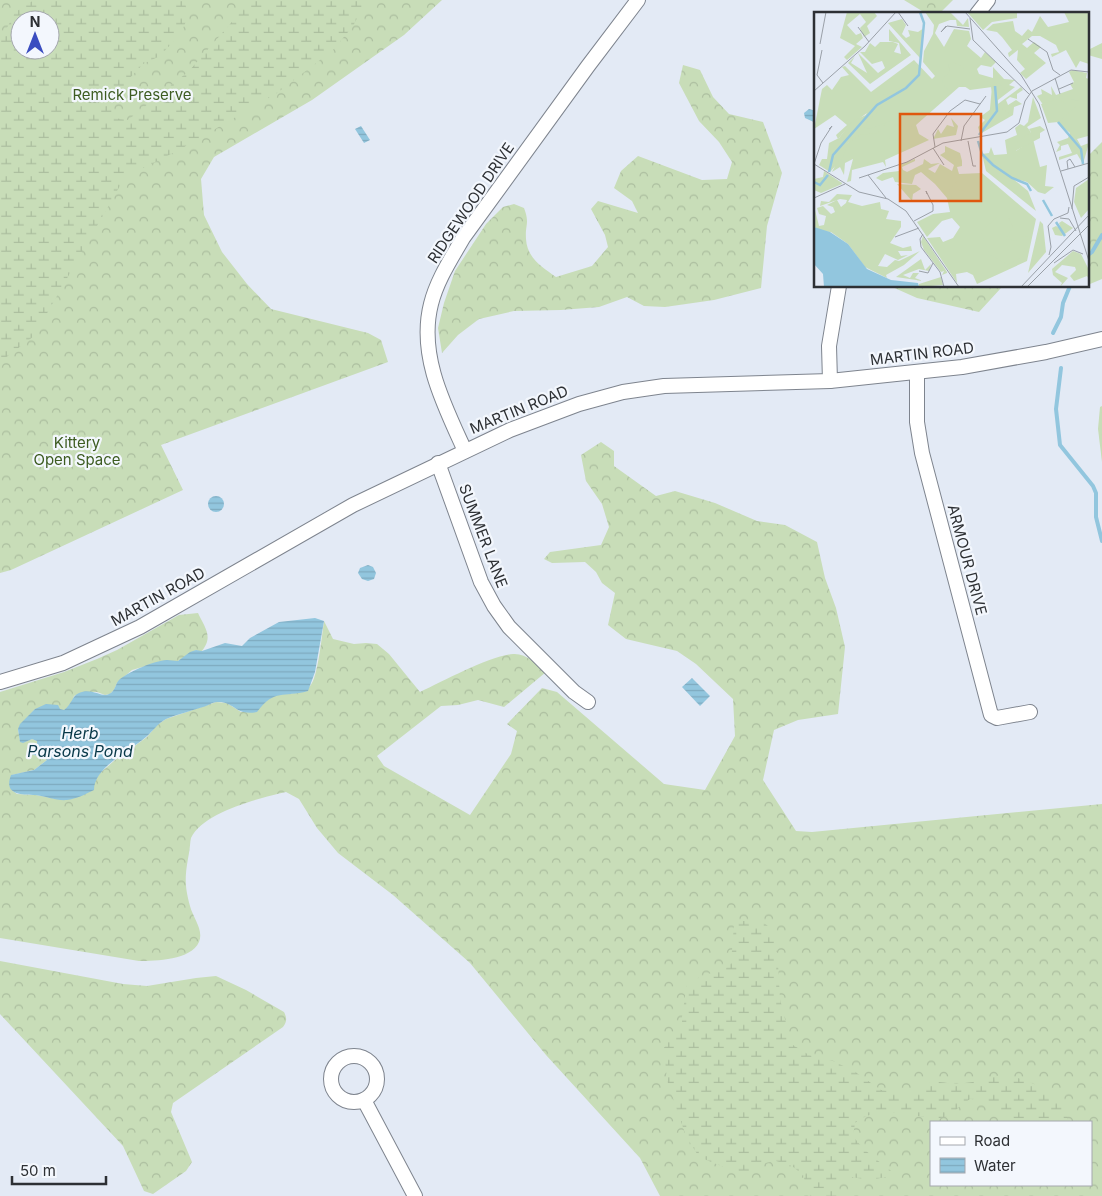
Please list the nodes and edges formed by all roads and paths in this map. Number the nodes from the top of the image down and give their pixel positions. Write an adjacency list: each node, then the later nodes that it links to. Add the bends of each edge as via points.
1 (638, 0): 8 (street, RIDGEWOOD DRIVE, via 463,238 434,294 427,325 428,351 439,390)
2 (988, 0): 3 (street)
3 (979, 12)
4 (839, 288): 7 (street, via 829,346)
5 (1102, 339): 6 (street, MARTIN ROAD, via 962,367)
6 (917, 372): 7 (street, MARTIN ROAD); 12 (street, ARMOUR DRIVE, via 917,422 922,453 991,715 997,718)
7 (830, 381): 8 (street, MARTIN ROAD, via 664,386 623,392 528,422)
8 (465, 450): 9 (street, MARTIN ROAD)
9 (438, 463): 10 (street, MARTIN ROAD, via 353,505 140,627 63,663); 11 (street, SUMMER LANE, via 481,582 494,606 509,627)
10 (0, 682)
11 (588, 702)
12 (1030, 712)
13 (364, 1100): 14 (street)
14 (415, 1196)

